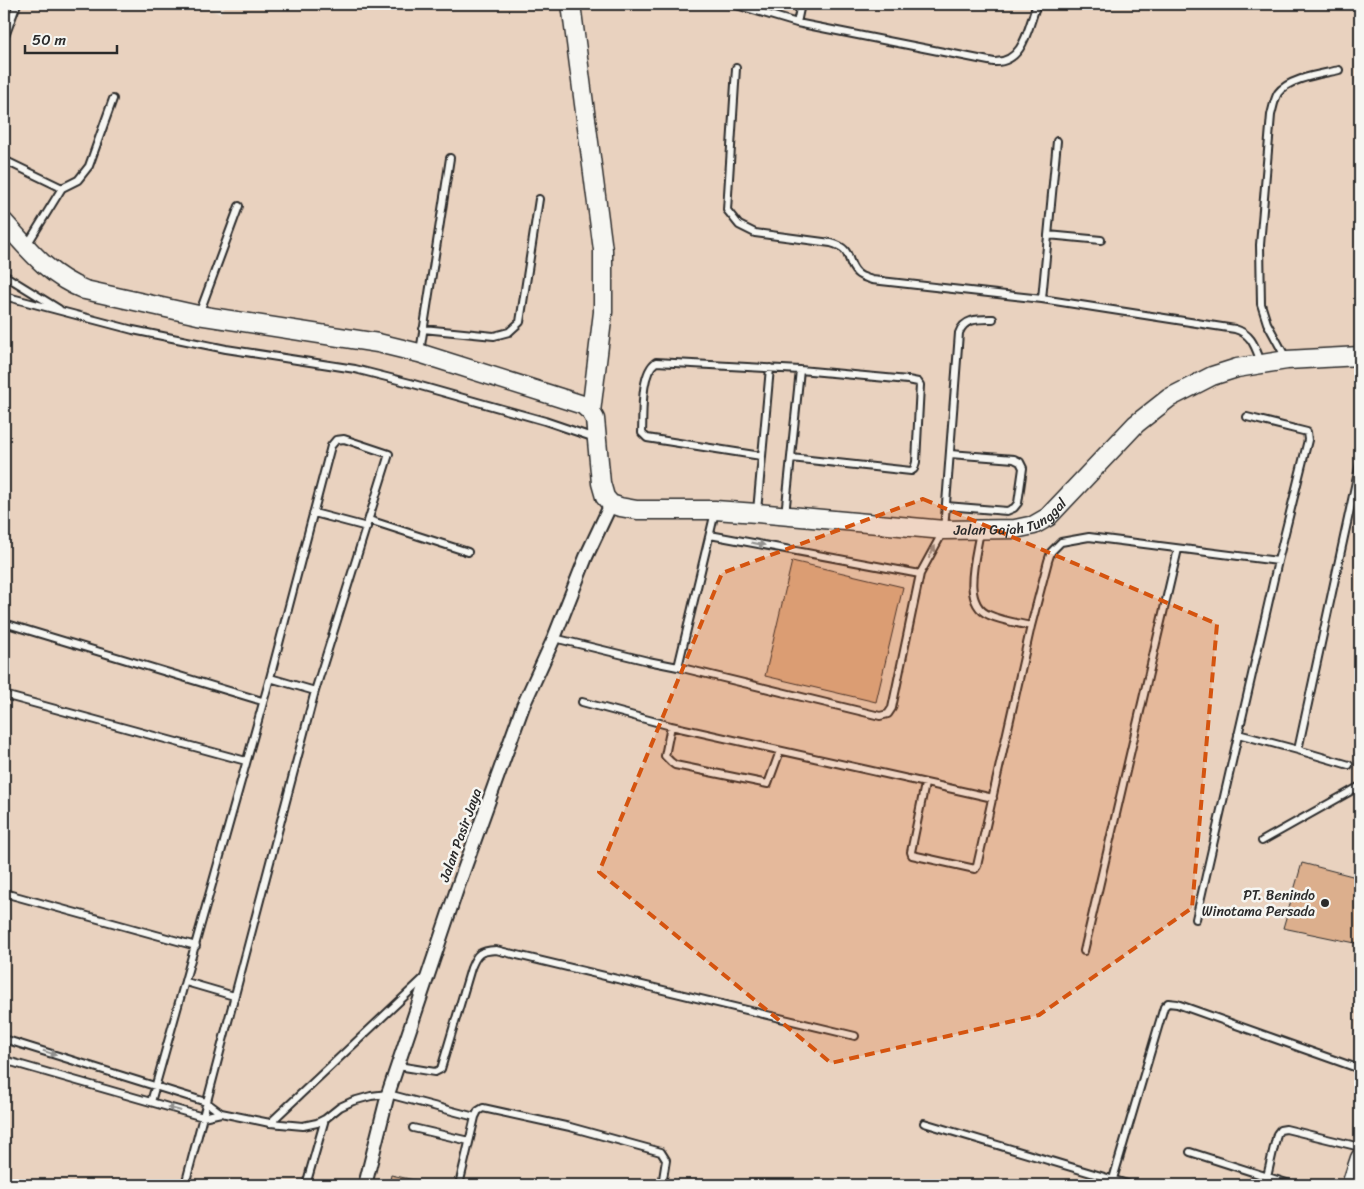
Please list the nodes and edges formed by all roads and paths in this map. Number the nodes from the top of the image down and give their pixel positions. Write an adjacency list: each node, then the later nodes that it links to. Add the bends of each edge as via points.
1 (17, 4): 7 (lane)
2 (572, 4): 34 (street, via 603,250 604,312)
3 (733, 4): 6 (lane)
4 (801, 4): 6 (lane)
5 (1037, 4): 6 (lane, via 1020,50 1010,60 1002,62)
6 (797, 23)
7 (4, 39)
8 (736, 68): 23 (lane, via 727,210 740,225 755,233 840,245 856,273 872,280)
9 (1339, 70): 30 (lane, via 1290,83 1279,92 1271,115 1260,245 1261,304 1267,323)
10 (113, 99): 14 (lane, via 89,166 78,180)
11 (1057, 141): 18 (lane)
12 (450, 158): 27 (lane)
13 (4, 160): 14 (lane)
14 (62, 188): 20 (lane)
15 (539, 199): 27 (lane, via 520,322 509,332 494,336)
16 (239, 206): 25 (lane)
17 (4, 222): 20 (street)
18 (1048, 235): 19 (lane); 23 (lane)
19 (1102, 240)
20 (26, 247): 25 (street, via 49,270 85,290)
21 (4, 275): 24 (lane)
22 (4, 296): 24 (lane)
23 (1042, 299): 31 (lane, via 1243,331 1254,343)
24 (66, 314): 36 (lane, via 226,349 355,369)
25 (198, 315): 28 (street, via 350,338)
26 (993, 319): 37 (lane, via 970,321 959,333)
27 (423, 329): 28 (lane)
28 (420, 353): 34 (street, via 583,404)
29 (1360, 356): 30 (street, Jalan Gajah Tunggal)
30 (1287, 360): 31 (street, Jalan Gajah Tunggal)
31 (1262, 364): 48 (street, Jalan Gajah Tunggal, via 1212,376 1169,398 1136,424 1048,517 1034,525 1015,529)
32 (770, 368): 33 (lane); 38 (lane); 38 (lane, via 656,362 650,366 646,377 642,433 648,438)
33 (800, 370): 39 (lane); 39 (lane, via 918,382 916,462 911,471)
34 (591, 412): 36 (street, via 595,419)
35 (1247, 417): 53 (lane, via 1307,432 1308,440)
36 (596, 438): 41 (street, via 601,483)
37 (950, 454): 42 (lane); 42 (lane, via 1014,459 1023,468 1018,503 1014,508)
38 (761, 456): 44 (lane)
39 (791, 458): 46 (lane)
40 (1360, 463): 66 (lane)
41 (611, 504): 43 (street, Jalan Gajah Tunggal, via 637,510); 57 (street, Jalan Pasir Jaya)
42 (946, 506): 49 (lane)
43 (715, 510): 44 (street, Jalan Gajah Tunggal); 50 (lane)
44 (756, 512): 46 (street, Jalan Gajah Tunggal)
45 (314, 514): 47 (lane); 47 (lane, via 332,446 340,439 388,454); 59 (lane)
46 (785, 515): 49 (street, Jalan Gajah Tunggal)
47 (368, 524): 52 (lane); 60 (lane)
48 (981, 528): 49 (street, Jalan Gajah Tunggal); 56 (lane, via 973,583 977,606 989,615)
49 (944, 530): 54 (lane, one-way to 49)
50 (710, 535): 54 (lane, one-way to 54); 58 (lane)
51 (1178, 549): 53 (lane); 56 (lane, via 1089,537 1061,542 1048,558); 77 (lane)
52 (468, 552)
53 (1278, 561): 65 (lane)
54 (920, 574): 58 (lane, via 892,708 888,714 880,716 820,703)
55 (4, 623): 62 (lane)
56 (1031, 626): 72 (lane)
57 (554, 638): 58 (lane); 78 (street, Jalan Pasir Jaya, via 524,706)
58 (678, 667)
59 (270, 678): 60 (lane); 62 (lane)
60 (315, 691): 80 (lane)
61 (4, 695): 68 (lane)
62 (262, 701): 68 (lane)
63 (582, 702): 64 (lane)
64 (671, 726): 67 (lane); 67 (lane, via 665,756 675,764 768,784)
65 (1238, 734): 66 (lane); 75 (lane)
66 (1298, 750): 69 (lane)
67 (780, 751): 70 (lane)
68 (246, 761): 76 (lane)
69 (1349, 765)
70 (925, 784): 72 (lane); 72 (lane, via 912,855 973,869 977,866)
71 (1360, 786): 73 (lane)
72 (993, 798)
73 (1262, 841)
74 (4, 893): 76 (lane)
75 (1196, 919)
76 (196, 946): 79 (lane)
77 (1084, 951)
78 (427, 974): 84 (street, Jalan Pasir Jaya); 94 (lane)
79 (186, 982): 80 (lane); 86 (lane)
80 (234, 996): 89 (lane)
81 (855, 1036): 84 (lane, via 486,950 479,953 471,968 441,1069 435,1072)
82 (4, 1039): 86 (lane, one-way to 86)
83 (4, 1060): 88 (lane)
84 (398, 1066): 87 (street, Jalan Pasir Jaya)
85 (1360, 1069): 101 (lane, via 1168,1002)
86 (156, 1086): 88 (lane); 89 (lane)
87 (388, 1094): 92 (lane); 93 (lane, via 353,1101); 104 (street, Jalan Pasir Jaya)
88 (151, 1102): 91 (lane, one-way to 88)
89 (206, 1102): 90 (lane); 91 (lane)
90 (221, 1113): 91 (lane); 94 (lane)
91 (203, 1117): 102 (lane)
92 (475, 1117): 97 (lane); 106 (lane, via 483,1108 570,1127 660,1152 666,1160)
93 (325, 1119): 94 (lane, via 303,1126); 103 (lane)
94 (270, 1123)
95 (924, 1123): 101 (lane)
96 (413, 1128): 97 (lane)
97 (469, 1142): 105 (lane)
98 (1360, 1147): 100 (lane, via 1280,1130)
99 (1190, 1152): 100 (lane)
100 (1267, 1177): 108 (lane)
101 (1113, 1179): 107 (lane)
102 (186, 1185)
103 (306, 1185)
104 (365, 1185)
105 (459, 1185)
106 (662, 1185)
107 (1131, 1185)
108 (1293, 1185)

